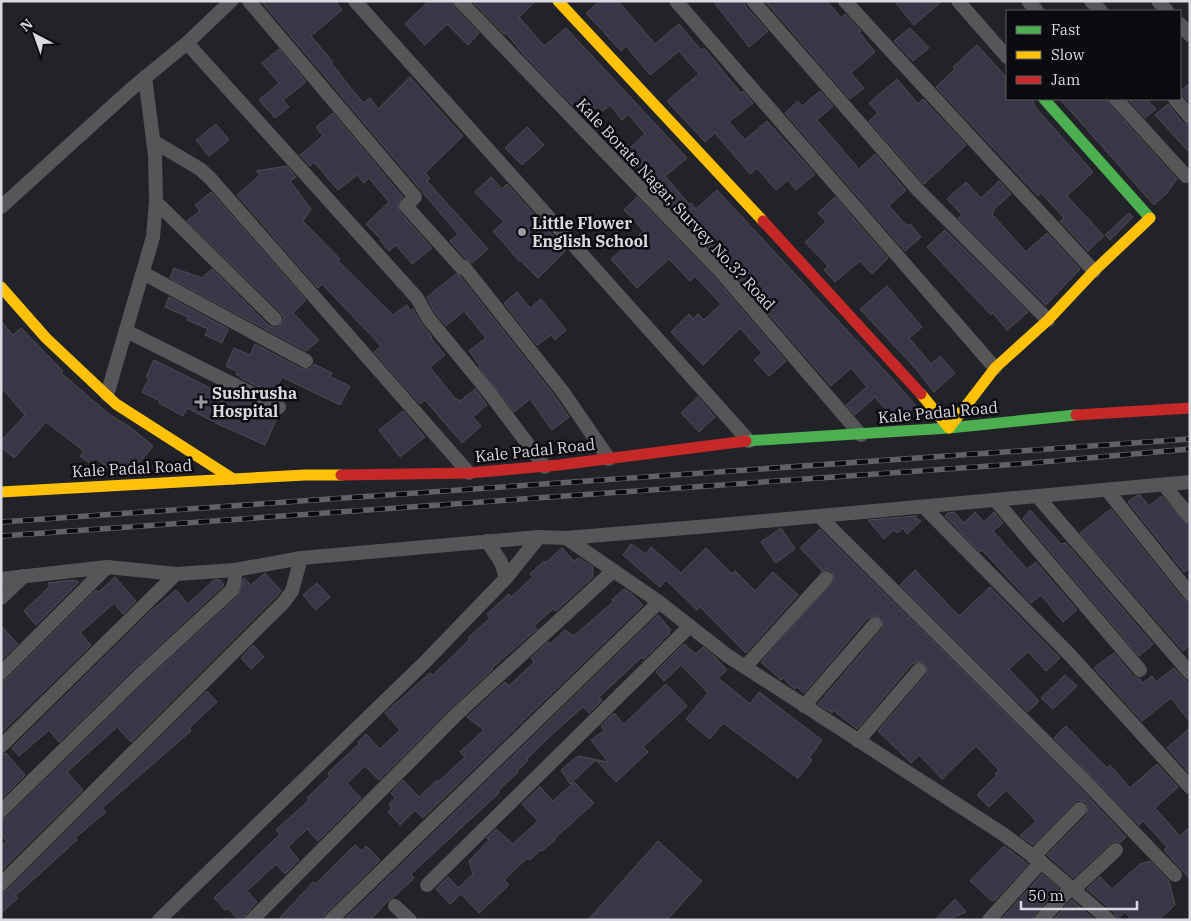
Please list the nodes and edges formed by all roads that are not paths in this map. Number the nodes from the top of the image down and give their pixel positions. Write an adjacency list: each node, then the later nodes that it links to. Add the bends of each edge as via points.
1 (231, 1): 14 (street)
2 (249, 1): 39 (street, via 414,197 406,206 464,267 563,392)
3 (355, 1): 38 (street)
4 (460, 1): 37 (street, Kale Borate Nagar, Survey No.3? Road, via 721,272)
5 (558, 1): 36 (street, via 906,376)
6 (676, 1): 32 (street)
7 (752, 1): 29 (street, via 918,190)
8 (845, 1): 25 (street)
9 (958, 1): 15 (street)
10 (1158, 1): 11 (street)
11 (1167, 10)
12 (1181, 25): 13 (street)
13 (1190, 35)
14 (187, 43): 16 (street); 40 (street, via 418,298 428,318)
15 (1006, 56)
16 (145, 78): 21 (street); 24 (street)
17 (1045, 100): 25 (street, via 1150,218)
18 (1117, 100): 22 (street)
19 (1176, 100): 20 (street)
20 (1190, 117)
21 (153, 141): 23 (street); 41 (street, via 210,178)
22 (1186, 176)
23 (156, 202): 26 (street, via 153,237); 28 (street)
24 (1, 207)
25 (1094, 271): 29 (street)
26 (143, 273): 30 (street); 31 (street)
27 (1, 287): 33 (street, via 46,338)
28 (275, 319)
29 (1048, 320): 32 (street)
30 (126, 331): 33 (street); 34 (street)
31 (306, 361)
32 (995, 368): 36 (street)
33 (107, 396): 42 (street)
34 (279, 407)
35 (1190, 408): 36 (street, Kale Padal Road, via 1071,415)
36 (949, 428): 37 (street, Kale Padal Road)
37 (862, 435): 38 (street, Kale Padal Road)
38 (748, 441): 39 (street, Kale Padal Road)
39 (610, 459): 40 (street, Kale Padal Road)
40 (545, 467): 41 (street, Kale Padal Road)
41 (469, 473): 42 (street, Kale Padal Road)
42 (233, 479): 46 (street, Kale Padal Road)
43 (1190, 482): 44 (street)
44 (1164, 485): 45 (street); 51 (street)
45 (1107, 490): 47 (street); 64 (street)
46 (1, 492)
47 (1038, 497): 48 (street); 73 (street)
48 (996, 501): 49 (street); 71 (street)
49 (924, 507): 50 (street); 77 (street, via 1070,655)
50 (820, 516): 53 (street); 82 (street)
51 (1190, 517)
52 (539, 537): 53 (street); 54 (street); 61 (street)
53 (566, 538): 58 (street)
54 (487, 541): 55 (street); 61 (street, via 501,562)
55 (301, 558): 57 (street); 83 (street, via 292,591 284,602)
56 (107, 567): 59 (street); 60 (street); 72 (street)
57 (235, 570): 59 (street); 79 (street, via 232,590)
58 (613, 571): 66 (street); 88 (street, via 458,713)
59 (176, 574): 76 (street)
60 (24, 576): 63 (street); 65 (street)
61 (506, 578): 87 (street, via 425,662)
62 (826, 578): 69 (street)
63 (1, 579)
64 (1190, 594)
65 (1, 598)
66 (659, 602): 68 (street); 89 (street)
67 (876, 624): 74 (street)
68 (690, 626): 69 (street); 84 (street)
69 (745, 667): 74 (street)
70 (919, 670): 75 (street)
71 (1140, 670)
72 (1, 673)
73 (1190, 673)
74 (804, 706): 75 (street)
75 (858, 741): 81 (street, via 1003,834)
76 (1, 746)
77 (1190, 788)
78 (1080, 808): 81 (street)
79 (1, 811)
80 (1116, 850): 85 (street)
81 (1037, 860): 85 (street); 91 (street)
82 (1175, 875)
83 (1, 884)
84 (427, 885)
85 (1072, 889): 92 (street); 93 (street)
86 (396, 906): 90 (street)
87 (159, 920)
88 (252, 920)
89 (331, 920)
90 (410, 920)
91 (990, 920)
92 (1041, 920)
93 (1109, 920)

